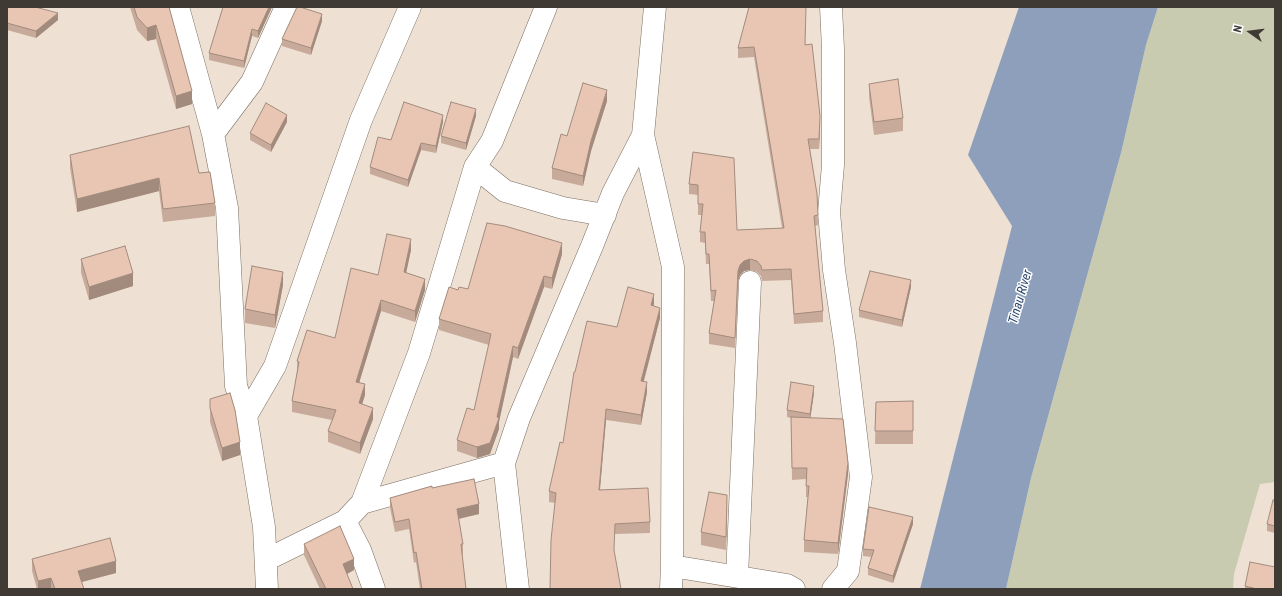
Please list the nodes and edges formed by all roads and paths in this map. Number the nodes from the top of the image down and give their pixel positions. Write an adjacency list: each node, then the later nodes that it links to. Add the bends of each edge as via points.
1 (178, 7): 7 (street)
2 (286, 7): 7 (street, via 252,82)
3 (410, 7): 12 (street, via 361,120 275,366)
4 (546, 7): 9 (street, via 492,141)
5 (655, 7): 8 (street)
6 (831, 7): 24 (street, via 833,165 829,212 861,477 848,570)
7 (213, 134): 12 (street, via 227,208 236,386)
8 (643, 135): 10 (street, via 613,193); 17 (street, via 673,267)
9 (475, 167): 10 (street, via 505,191 563,208); 14 (street, via 419,353)
10 (605, 215): 13 (street, via 519,418)
11 (750, 282): 18 (street)
12 (246, 416): 16 (street, via 264,527)
13 (504, 463): 14 (street); 21 (street)
14 (362, 503): 15 (street)
15 (345, 521): 16 (street); 20 (street, via 360,550)
16 (266, 560): 19 (street)
17 (672, 566): 18 (street); 22 (street)
18 (737, 576): 23 (street, via 787,585)
19 (267, 589)
20 (374, 589)
21 (518, 589)
22 (671, 589)
23 (794, 589)
24 (833, 589)

